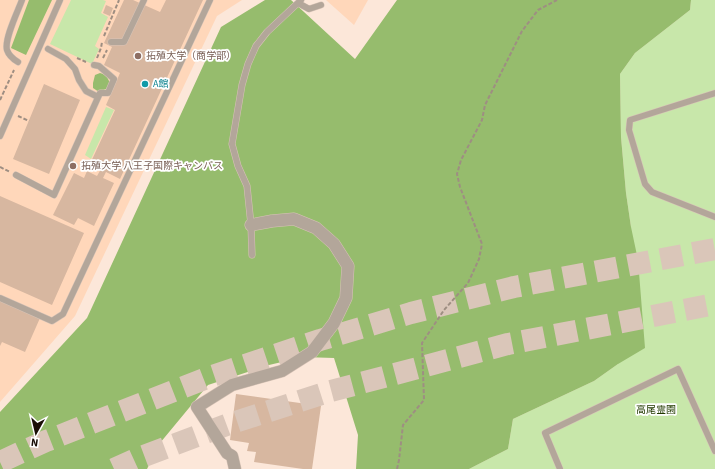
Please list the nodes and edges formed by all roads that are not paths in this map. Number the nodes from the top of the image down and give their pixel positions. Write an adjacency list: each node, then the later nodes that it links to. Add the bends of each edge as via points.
1 (22, 0): 9 (lane, via 8,38 7,49 11,57)
2 (60, 0): 13 (lane)
3 (144, 0): 7 (lane, via 124,42)
4 (210, 0): 18 (lane, via 63,314 52,321)
5 (299, 2): 6 (lane, via 309,8); 16 (lane, via 256,46 242,85 232,144 247,186)
6 (321, 5)
7 (111, 42)
8 (48, 50): 12 (lane, via 66,59 75,69 86,90)
9 (18, 62)
10 (96, 66): 12 (lane, via 114,79 108,93 100,93)
11 (715, 93): 15 (lane, via 630,120 629,130 645,184 652,192)
12 (98, 97): 14 (lane, via 54,195)
13 (0, 136)
14 (16, 175)
15 (715, 217)
16 (251, 225): 17 (lane); 20 (street, via 294,219 316,228 334,244 348,266 346,298 334,323 312,352 282,371 232,385 197,407 227,453 232,456)
17 (252, 255)
18 (0, 298)
19 (715, 451): 21 (lane, via 678,369 545,434)
20 (235, 469)
21 (560, 469)

